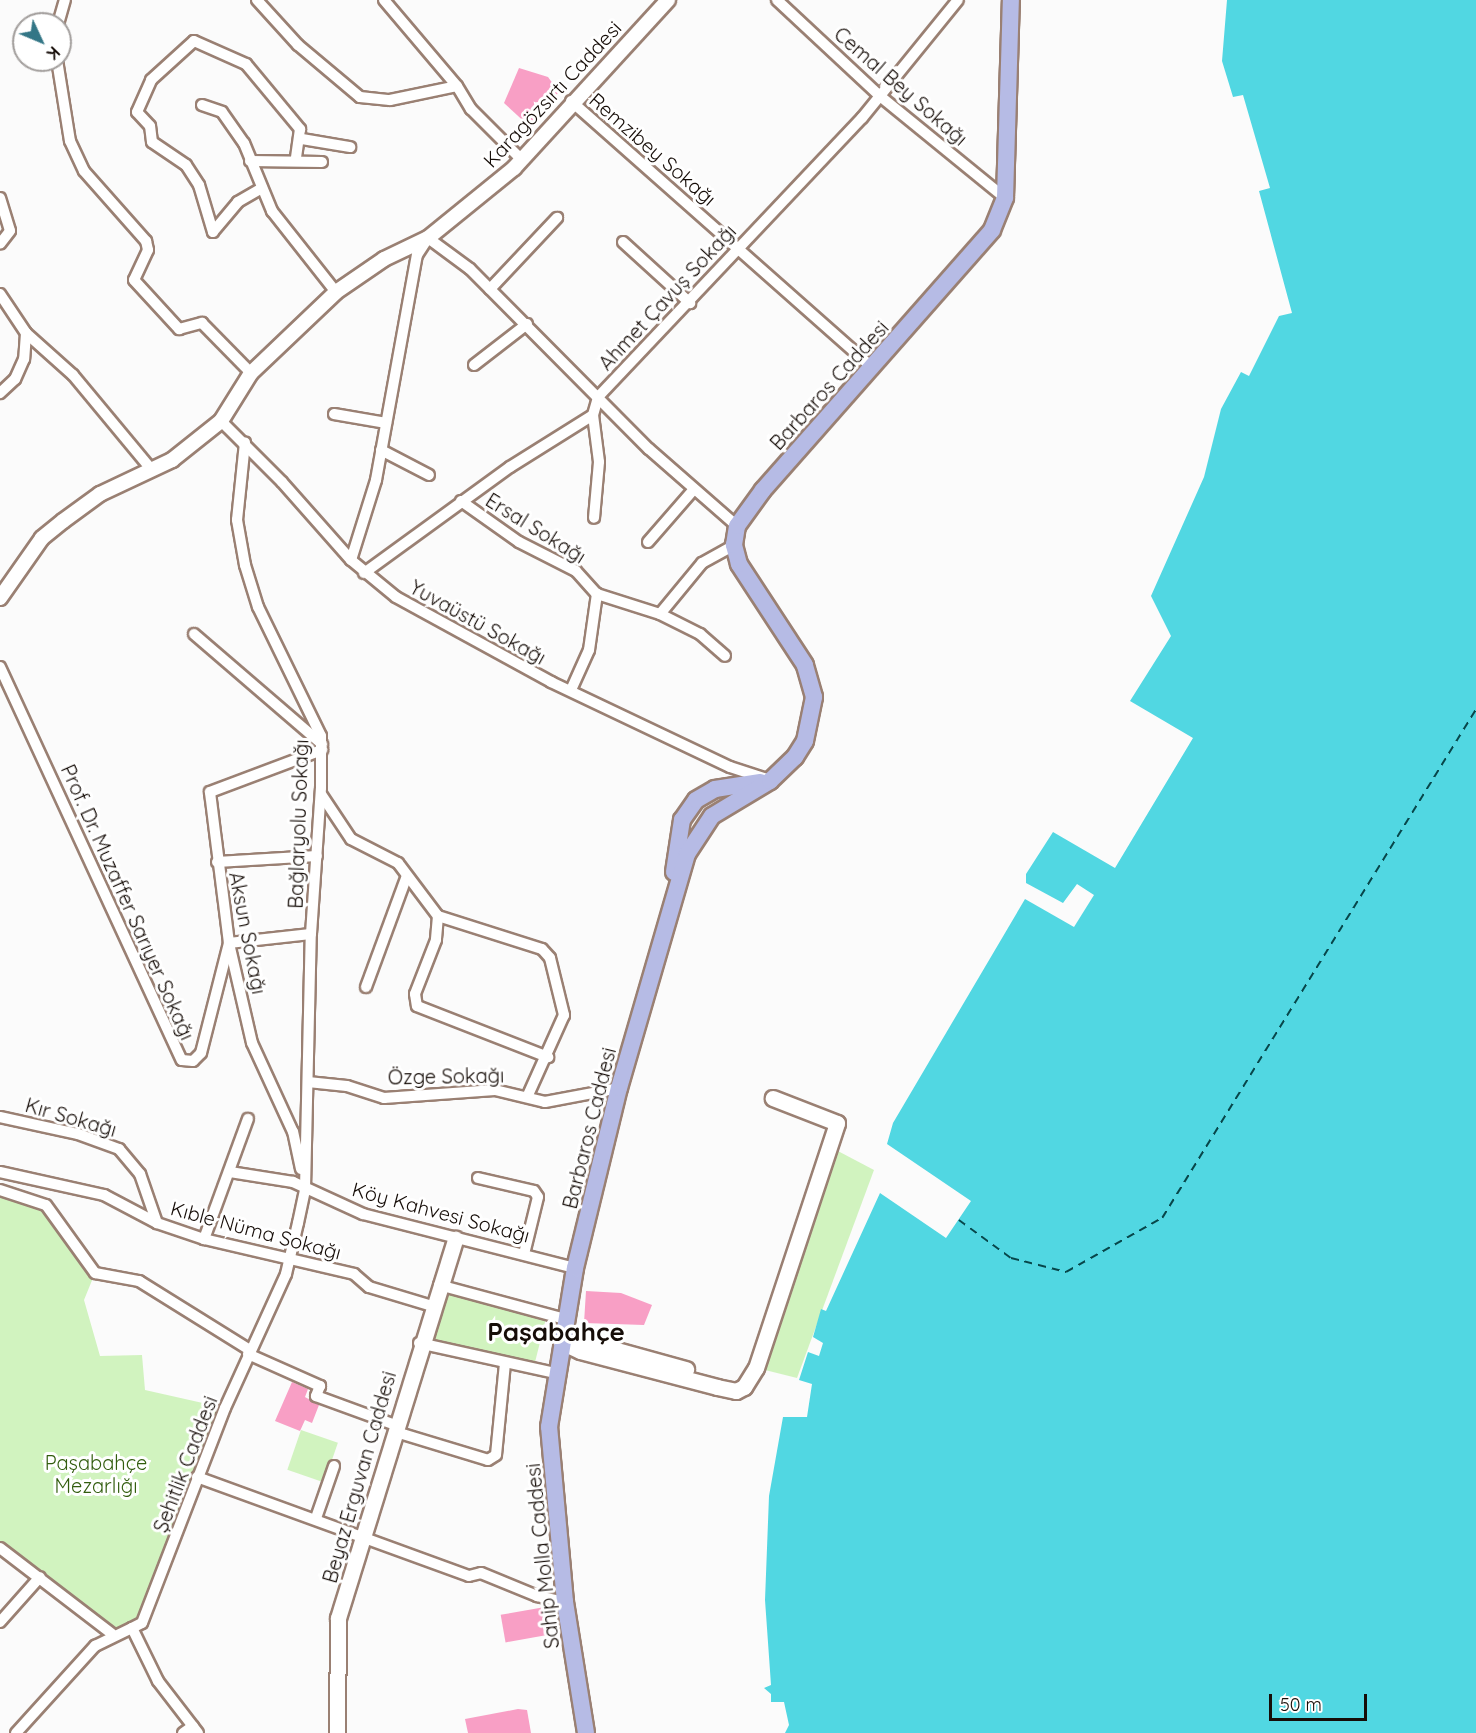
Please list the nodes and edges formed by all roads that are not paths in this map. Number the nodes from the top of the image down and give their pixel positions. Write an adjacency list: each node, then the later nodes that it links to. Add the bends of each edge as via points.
1 (257, 0): 8 (street, via 298,45 360,97 390,100)
2 (384, 0): 8 (street)
3 (668, 0): 10 (street, Karagözsırtı Caddesi)
4 (777, 0): 9 (street, Cemal Bey Sokağı)
5 (958, 0): 9 (street, Ahmet Çavuş Sokağı)
6 (1011, 0): 20 (main road, Barbaros Caddesi)
7 (59, 72): 34 (street, via 70,141 84,171 147,241 148,250 134,280 178,330 201,323)
8 (457, 86): 15 (street, via 471,109)
9 (880, 96): 20 (street, Cemal Bey Sokağı); 25 (street, Ahmet Çavuş Sokağı)
10 (571, 101): 15 (street, Karagözsırtı Caddesi); 25 (street, Remzibey Sokağı)
11 (202, 105): 16 (street, via 222,112 244,143)
12 (302, 140): 13 (street); 14 (street); 18 (street, via 300,129 246,64 194,41 151,80 137,112 150,126 152,142 186,165 199,185 213,232 238,202)
13 (350, 147)
14 (296, 159): 16 (street); 17 (street)
15 (522, 160): 22 (street, Karagözsırtı Caddesi)
16 (250, 161): 18 (street)
17 (322, 162)
18 (262, 189): 27 (street, via 272,211)
19 (0, 198): 24 (street, via 10,231)
20 (1005, 198): 33 (main road, Barbaros Caddesi, via 992,230)
21 (557, 218): 26 (street)
22 (429, 238): 26 (street); 27 (street, Karagözsırtı Caddesi, via 384,259); 40 (street, via 417,255)
23 (623, 242): 29 (street)
24 (0, 244)
25 (738, 246): 29 (street, Ahmet Çavuş Sokağı); 33 (street, Remzibey Sokağı)
26 (490, 289): 30 (street)
27 (336, 292): 34 (street, Karagözsırtı Caddesi)
28 (0, 294): 31 (street)
29 (690, 303): 36 (street, Ahmet Çavuş Sokağı)
30 (527, 324): 32 (street); 36 (street)
31 (26, 333): 35 (street, via 24,359 15,379); 43 (street, via 73,375)
32 (474, 365)
33 (873, 368): 48 (main road, Barbaros Caddesi, via 763,490)
34 (251, 374): 39 (street, Karagözsırtı Caddesi)
35 (0, 393)
36 (598, 397): 38 (street, Ahmet Çavuş Sokağı); 45 (street)
37 (334, 414): 40 (street)
38 (593, 415): 46 (street); 47 (street, via 599,462)
39 (221, 421): 41 (street, Yuvaüstü Sokağı); 43 (street, Karagözsırtı Caddesi)
40 (386, 423): 42 (street)
41 (244, 442): 51 (street, Yuvaüstü Sokağı); 60 (street, Bağlaryolu Sokağı, via 237,520 245,565 258,608)
42 (381, 450): 44 (street); 51 (street, via 366,523)
43 (152, 470): 54 (street, Karagözsırtı Caddesi, via 100,494 56,526)
44 (429, 475)
45 (694, 489): 48 (street); 49 (street)
46 (461, 501): 52 (street); 53 (street, Ersal Sokağı, via 519,542 576,571)
47 (594, 518)
48 (737, 526): 50 (main road, Barbaros Caddesi)
49 (648, 542)
50 (734, 545): 55 (street, via 702,563); 61 (main road, Barbaros Caddesi, via 739,564 805,665 814,697 805,741)
51 (351, 560): 52 (street, Yuvaüstü Sokağı)
52 (364, 573): 59 (street, Yuvaüstü Sokağı, via 396,597)
53 (597, 594): 55 (street, Ersal Sokağı); 59 (street, via 589,650)
54 (0, 598)
55 (660, 615): 57 (street, Ersal Sokağı, via 700,634)
56 (194, 634): 60 (street)
57 (725, 656)
58 (0, 667): 69 (street, Prof. Dr. Muzaffer Sarıyer Sokağı, via 182,1060 193,1061 201,1053)
59 (571, 690): 61 (street, Yuvaüstü Sokağı, via 730,767)
60 (322, 747): 62 (street, Bağlaryolu Sokağı); 64 (street, Aksun Sokağı, via 210,792)
61 (770, 781): 66 (main road, Barbaros Caddesi, via 712,816 687,854); 66 (main road, Barbaros Caddesi, via 715,789 696,800 682,820 674,879)
62 (320, 794): 63 (street, Bağlaryolu Sokağı); 65 (street, via 351,839 389,857)
63 (317, 856): 64 (street); 68 (street, Bağlaryolu Sokağı)
64 (217, 862): 69 (street, Aksun Sokağı)
65 (406, 878): 67 (street); 70 (street)
66 (676, 896): 73 (main road, Barbaros Caddesi)
67 (438, 916): 71 (street, via 542,949 550,958 564,1004); 71 (street, via 436,940 415,994 417,1006)
68 (311, 934): 69 (street); 72 (street, Bağlaryolu Sokağı)
69 (230, 943): 81 (street, Aksun Sokağı, via 252,1043 293,1132)
70 (366, 987)
71 (548, 1057): 74 (street)
72 (308, 1082): 74 (street, Özge Sokağı, via 347,1086 384,1098 495,1090); 81 (street, Bağlaryolu Sokağı)
73 (619, 1088): 74 (street, Özge Sokağı, via 545,1102); 88 (main road, Barbaros Caddesi)
74 (528, 1095)
75 (773, 1098): 92 (main road, via 837,1123 750,1380 736,1391 726,1389 580,1352)
76 (0, 1118): 83 (street, Kır Sokağı, via 78,1134 119,1149 140,1174)
77 (248, 1119): 79 (street)
78 (0, 1172): 83 (street, Kıble Nüma Sokağı, via 104,1195)
79 (230, 1172): 81 (street, Köy Kahvesi Sokağı, via 293,1182); 84 (street)
80 (477, 1178): 86 (street, via 534,1191 538,1197)
81 (305, 1189): 85 (street, Köy Kahvesi Sokağı, via 363,1214); 87 (street, Şehitlik Caddesi)
82 (0, 1190): 94 (street, via 46,1205 95,1273 139,1281)
83 (158, 1223): 84 (street, Kıble Nüma Sokağı)
84 (204, 1239): 87 (street, Kıble Nüma Sokağı)
85 (455, 1239): 86 (street, Köy Kahvesi Sokağı); 89 (main road, Beyaz Erguvan Caddesi)
86 (524, 1254): 88 (street, Köy Kahvesi Sokağı)
87 (290, 1256): 90 (street, Kıble Nüma Sokağı, via 354,1274 369,1287); 94 (street, Şehitlik Caddesi)
88 (575, 1268): 91 (main road, Barbaros Caddesi)
89 (439, 1285): 90 (main road, Beyaz Erguvan Caddesi); 91 (street)
90 (432, 1306): 93 (main road, Beyaz Erguvan Caddesi)
91 (565, 1319): 92 (main road, Barbaros Caddesi)
92 (561, 1342): 96 (main road, Barbaros Caddesi)
93 (419, 1343): 95 (street); 97 (main road, Beyaz Erguvan Caddesi)
94 (249, 1352): 97 (street, via 320,1386 316,1396); 99 (street, Şehitlik Caddesi)
95 (505, 1364): 96 (street); 97 (street, via 496,1455 488,1460)
96 (556, 1373): 104 (main road, Sahip Molla Caddesi, via 549,1427)
97 (397, 1429): 101 (main road, Beyaz Erguvan Caddesi)
98 (334, 1467): 100 (street)
99 (197, 1477): 100 (street); 106 (street, Şehitlik Caddesi, via 142,1623)
100 (316, 1518): 101 (street)
101 (365, 1535): 104 (street, via 373,1542 469,1576 481,1573 537,1596); 111 (main road, Beyaz Erguvan Caddesi, via 338,1618)
102 (0, 1548): 103 (street)
103 (40, 1577): 105 (street); 107 (street)
104 (565, 1602): 112 (main road, Sahip Molla Caddesi)
105 (0, 1622)
106 (132, 1628): 107 (street); 108 (street, via 158,1681)
107 (112, 1634): 109 (street, via 85,1655)
108 (196, 1729): 110 (street)
109 (16, 1733)
110 (183, 1733)
111 (337, 1733)
112 (586, 1733)

